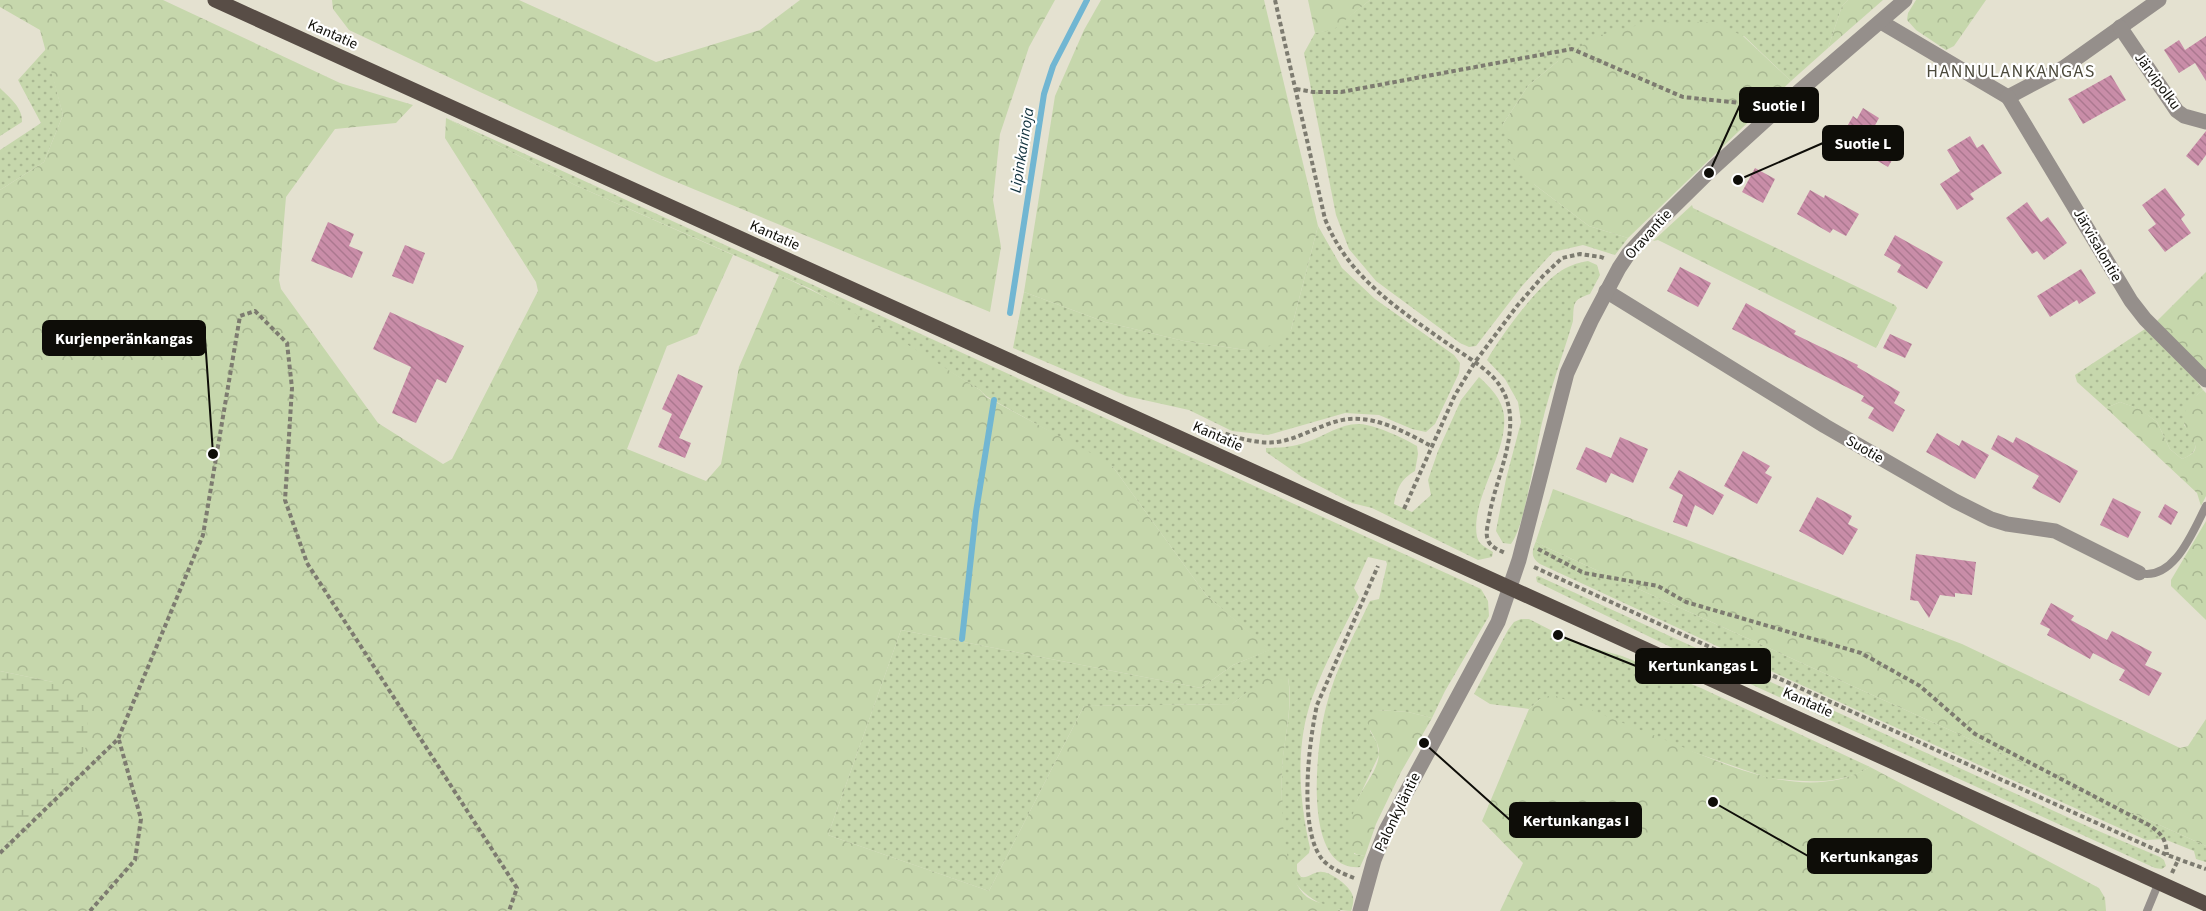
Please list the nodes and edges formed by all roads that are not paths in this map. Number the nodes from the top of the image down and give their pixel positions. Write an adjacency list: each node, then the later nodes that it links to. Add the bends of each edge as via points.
1 (215, 0): 12 (main road, Kantatie)
2 (1905, 0): 4 (street, Oravantie)
3 (2159, 0): 5 (street)
4 (1881, 22): 6 (street, Järvisalontie); 8 (street, Oravantie, via 1768,118 1654,226 1629,253)
5 (2120, 27): 6 (street, via 2063,68); 7 (street, Järvipolku, via 2177,111)
6 (2008, 97): 9 (street, Järvisalontie, via 2131,301)
7 (2206, 122)
8 (1606, 291): 11 (street, Suotie, via 1955,501 1999,521 2055,531); 12 (street, Oravantie, via 1568,373)
9 (2206, 380)
10 (2206, 506): 11 (lane, via 2177,557 2162,570)
11 (2139, 573)
12 (1510, 588): 13 (main road, Kantatie); 15 (street, Palonkyläntie, via 1487,645 1386,830)
13 (2159, 882): 14 (main road, Kantatie); 16 (lane)
14 (2206, 904)
15 (1360, 911)
16 (2147, 911)

